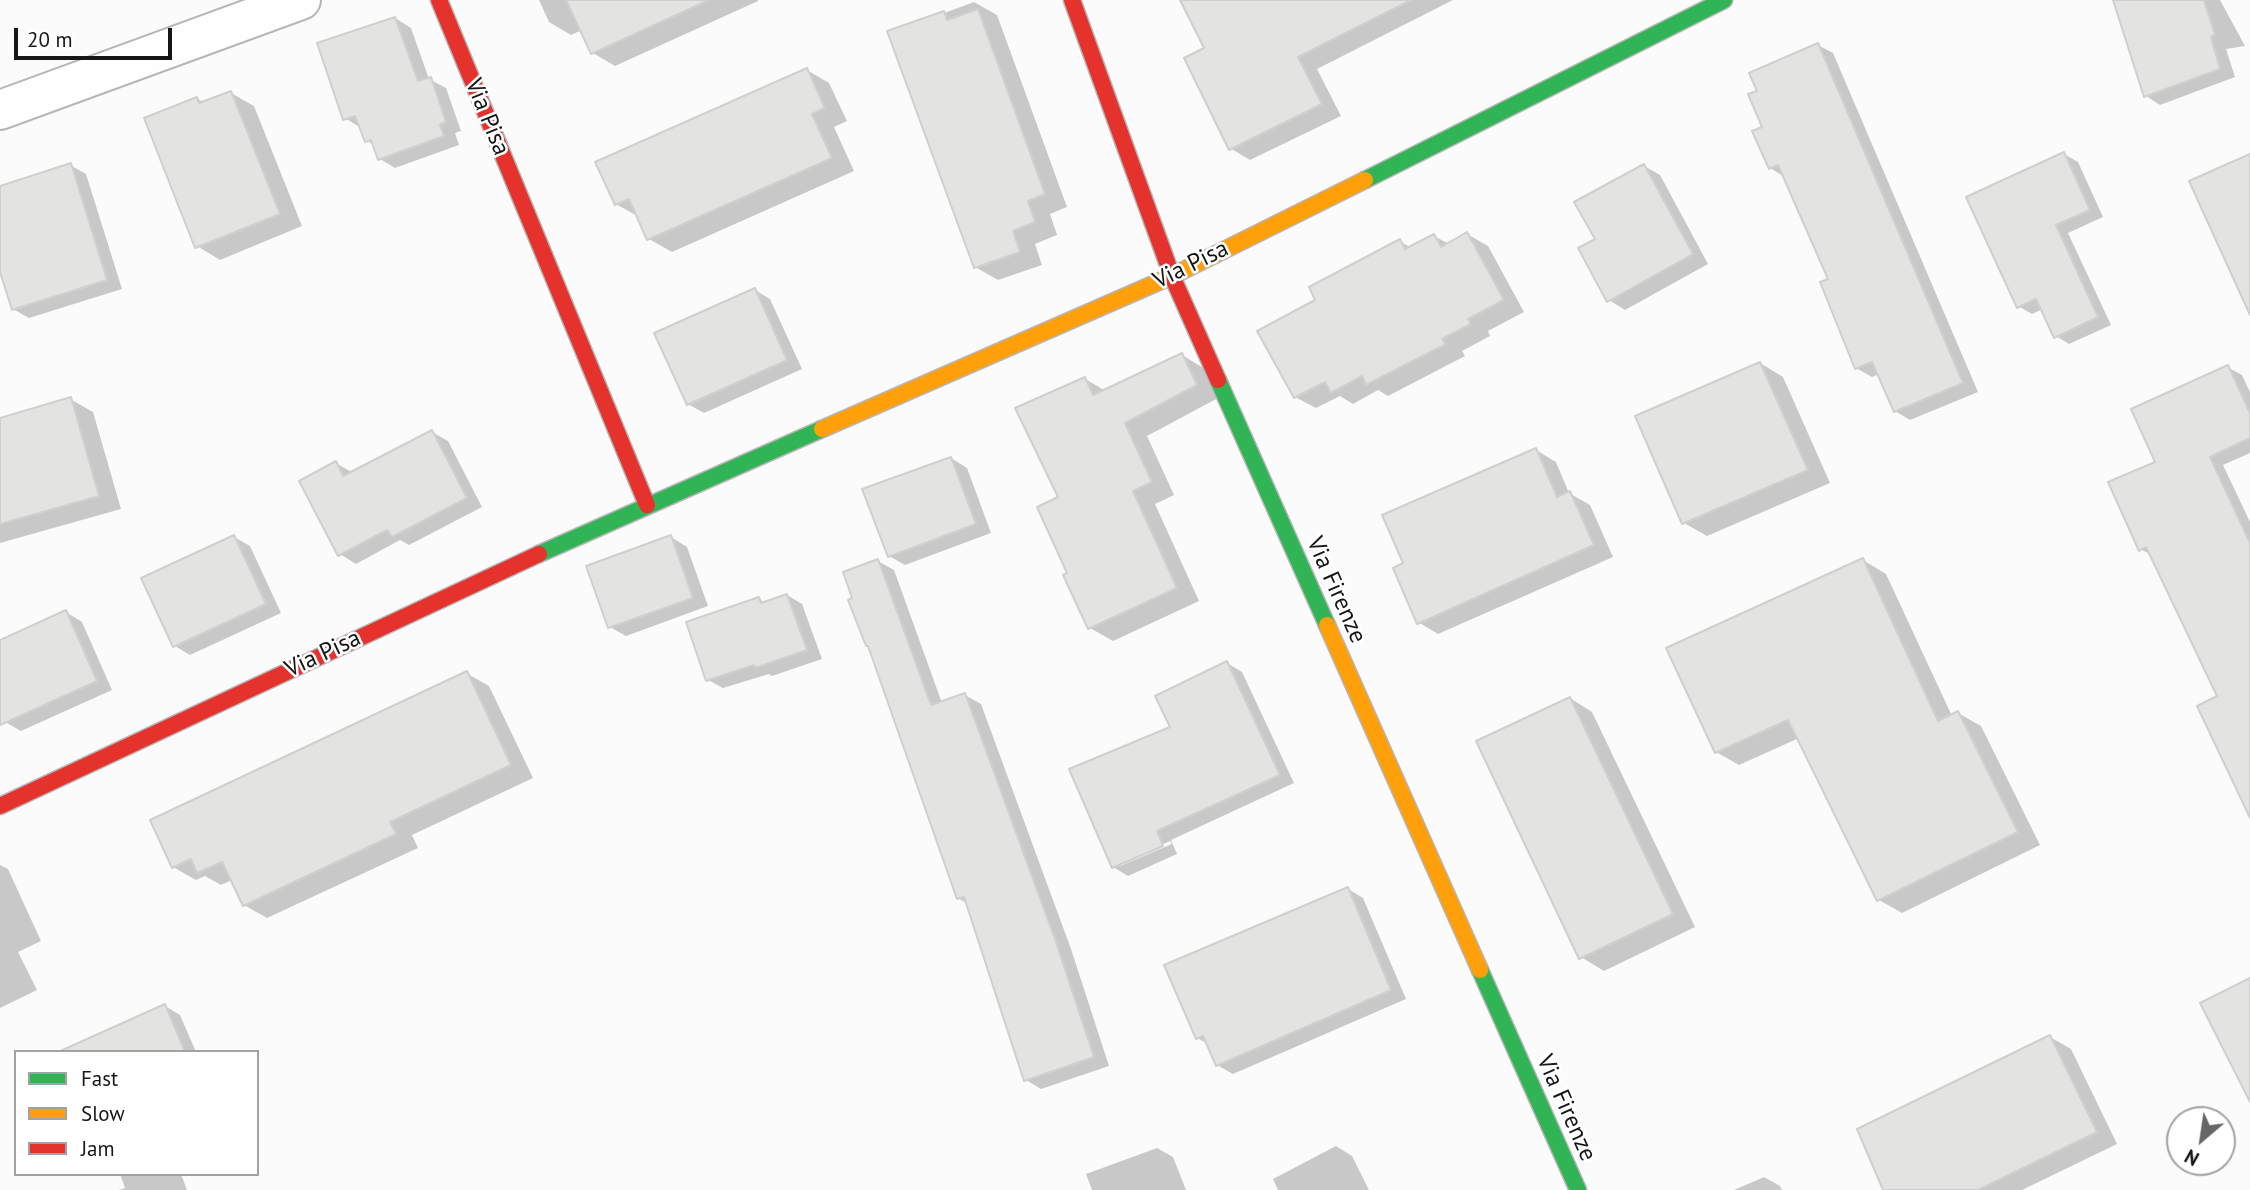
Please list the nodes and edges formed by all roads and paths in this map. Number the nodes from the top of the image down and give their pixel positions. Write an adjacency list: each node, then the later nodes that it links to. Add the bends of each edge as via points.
1 (301, 0): 5 (street)
2 (439, 0): 7 (street, Via Pisa)
3 (1072, 0): 6 (street, Via Firenze)
4 (1724, 0): 6 (street, Via Pisa)
5 (0, 110)
6 (1172, 276): 7 (street, Via Pisa); 9 (street, Via Firenze)
7 (647, 505): 8 (street, Via Pisa)
8 (0, 806)
9 (1578, 1190)

